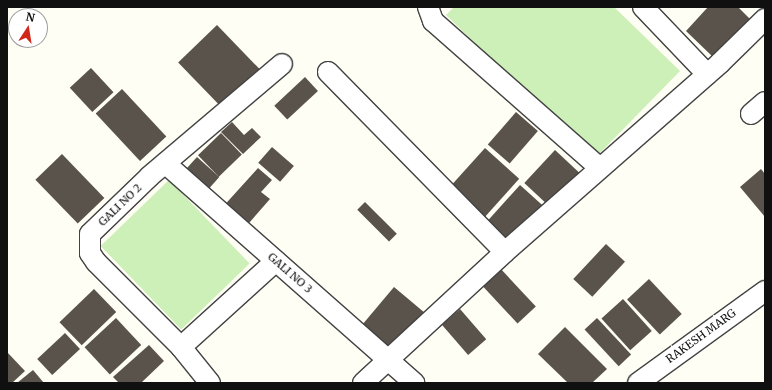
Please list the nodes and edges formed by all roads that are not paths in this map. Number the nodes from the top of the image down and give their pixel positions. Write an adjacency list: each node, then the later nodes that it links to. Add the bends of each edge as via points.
1 (428, 7): 8 (street, via 432,21)
2 (643, 7): 6 (street)
3 (765, 19): 6 (street)
4 (282, 64): 7 (street, GALI NO 2)
5 (328, 72): 9 (street)
6 (707, 74): 8 (street)
7 (166, 164): 10 (street, GALI NO 3); 12 (street, GALI NO 2, via 100,223 90,234 88,243 90,253 96,262)
8 (600, 168): 9 (street)
9 (505, 252): 13 (street)
10 (276, 261): 12 (street); 13 (street, GALI NO 3)
11 (765, 291): 14 (street, RAKESH MARG)
12 (181, 347): 15 (street, GALI NO 2)
13 (389, 360): 16 (street); 17 (street, GALI NO 3)
14 (659, 376): 18 (street, RAKESH MARG)
15 (210, 383)
16 (363, 383)
17 (414, 383)
18 (638, 383)

